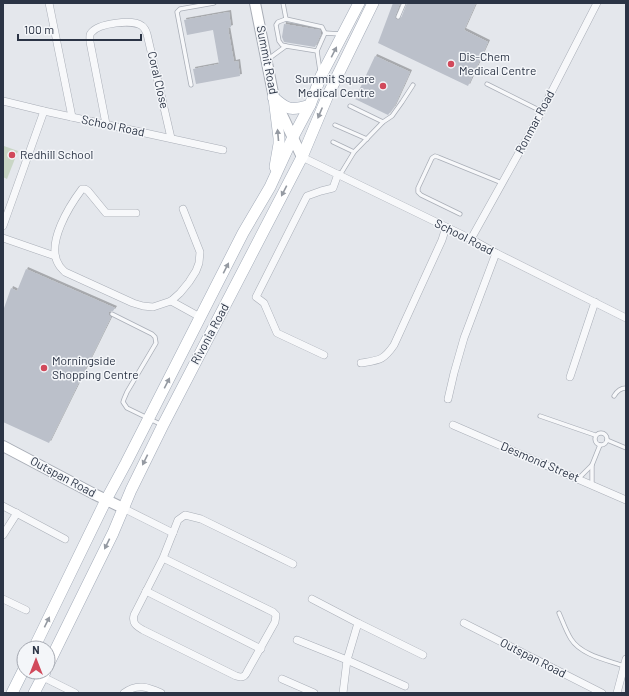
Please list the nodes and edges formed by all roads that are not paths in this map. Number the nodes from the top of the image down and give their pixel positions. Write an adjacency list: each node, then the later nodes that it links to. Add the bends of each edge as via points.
1 (48, 3): 28 (street)
2 (186, 3): 10 (lane)
3 (214, 3): 10 (lane)
4 (255, 3): 17 (main road, Summit Road)
5 (283, 3): 12 (lane)
6 (359, 3): 14 (main road, Rivonia Road)
7 (373, 3): 38 (main road, Rivonia Road, one-way to 38, via 328,95)
8 (404, 3): 11 (lane)
9 (597, 3): 27 (street, Ronmar Road)
10 (187, 8): 20 (lane, via 178,11 178,14)
11 (398, 17)
12 (286, 19): 13 (lane, via 322,27); 15 (lane, via 276,25 279,41)
13 (325, 33): 14 (lane); 16 (lane)
14 (343, 34): 18 (main road, Rivonia Road, one-way to 14)
15 (286, 46): 16 (lane); 17 (lane)
16 (317, 51): 18 (lane)
17 (267, 61): 22 (main road, Summit Road)
18 (321, 76): 24 (main road, Rivonia Road)
19 (487, 84): 27 (lane)
20 (191, 85)
21 (413, 85): 29 (lane, via 392,116)
22 (274, 97): 24 (main road, via 287,108 295,109); 32 (main road, Summit Road); 41 (main road, one-way to 22, via 279,144)
23 (3, 101): 26 (street, School Road)
24 (310, 105): 32 (main road, Rivonia Road)
25 (350, 106): 29 (lane)
26 (44, 111): 28 (street, School Road); 45 (street)
27 (541, 111): 40 (street, Ronmar Road)
28 (72, 117): 30 (street, School Road)
29 (383, 122): 34 (lane)
30 (106, 124): 33 (street, School Road); 33 (street, Coral Close, via 90,36 94,30 104,26 136,23 146,29)
31 (335, 125): 34 (lane)
32 (293, 137): 38 (main road, Summit Road); 41 (main road, Rivonia Road)
33 (171, 138): 36 (street, School Road)
34 (367, 139): 37 (lane)
35 (333, 142): 37 (lane)
36 (223, 150)
37 (354, 152): 39 (lane)
38 (302, 156): 39 (street, School Road); 64 (main road, Rivonia Road, one-way to 64)
39 (339, 175): 46 (street, School Road); 56 (street, via 333,188 307,196 256,297 264,303 277,334)
40 (502, 183): 44 (lane, via 438,157 432,158 418,192); 48 (street, Ronmar Road)
41 (270, 187): 54 (main road, Rivonia Road, one-way to 41)
42 (183, 209): 51 (street, via 200,252 199,263 189,282)
43 (136, 213): 50 (street, via 106,213 88,191 82,189 73,200 60,226)
44 (460, 214)
45 (3, 226)
46 (446, 227): 48 (street, School Road); 57 (street, via 394,345 379,360)
47 (3, 238): 50 (street)
48 (471, 239): 49 (street, School Road)
49 (496, 253): 52 (street, School Road); 61 (street, via 464,338)
50 (55, 256): 51 (street, via 58,265 65,272 133,303 153,307)
51 (171, 301): 54 (street)
52 (595, 302): 55 (street, School Road); 58 (street)
53 (112, 314): 63 (lane, via 155,337 156,343 123,402 126,408)
54 (200, 317): 63 (main road, Rivonia Road, one-way to 54)
55 (626, 318)
56 (324, 355)
57 (361, 363)
58 (570, 377)
59 (626, 388): 60 (lane, via 617,391)
60 (614, 396)
61 (448, 399)
62 (540, 416): 66 (lane)
63 (149, 418): 64 (lane); 74 (main road, Rivonia Road)
64 (163, 425): 77 (main road, Rivonia Road, one-way to 77)
65 (453, 425): 72 (street, Desmond Street)
66 (595, 435): 67 (lane, via 603,433); 68 (lane, via 595,441)
67 (607, 440): 68 (lane); 70 (lane)
68 (600, 445): 71 (lane)
69 (3, 446): 74 (main road, Outspan Road)
70 (626, 448)
71 (592, 466): 72 (lane); 73 (lane)
72 (578, 479): 73 (street, Desmond Street)
73 (592, 485): 75 (street, Desmond Street)
74 (106, 500): 77 (main road, Outspan Road); 91 (main road, Rivonia Road, one-way to 74)
75 (626, 500)
76 (3, 506): 78 (street)
77 (123, 508): 79 (street); 93 (main road, Rivonia Road, one-way to 93)
78 (17, 513): 80 (street); 81 (street)
79 (173, 533): 82 (street); 83 (street, via 181,517 195,517)
80 (3, 535)
81 (65, 539)
82 (163, 558): 84 (street); 94 (street, via 275,613 277,617)
83 (293, 564)
84 (146, 591): 94 (street); 94 (street, via 133,620 143,630 240,677 246,674)
85 (3, 599): 87 (street)
86 (312, 599): 89 (street)
87 (26, 610)
88 (559, 613): 97 (lane, via 576,646 590,654)
89 (358, 623): 95 (street); 96 (street)
90 (464, 623): 110 (street, Outspan Road)
91 (38, 640)
92 (297, 640): 96 (street)
93 (56, 649)
94 (261, 649)
95 (423, 655)
96 (347, 660): 102 (street); 109 (street)
97 (625, 662): 111 (street)
98 (282, 679): 108 (street)
99 (18, 680): 103 (main road)
100 (41, 680): 104 (main road)
101 (54, 680): 105 (street)
102 (405, 686)
103 (12, 693)
104 (34, 693)
105 (75, 693)
106 (124, 693): 107 (street, via 144,686)
107 (161, 693)
108 (314, 693)
109 (343, 693)
110 (602, 693)
111 (617, 693)

